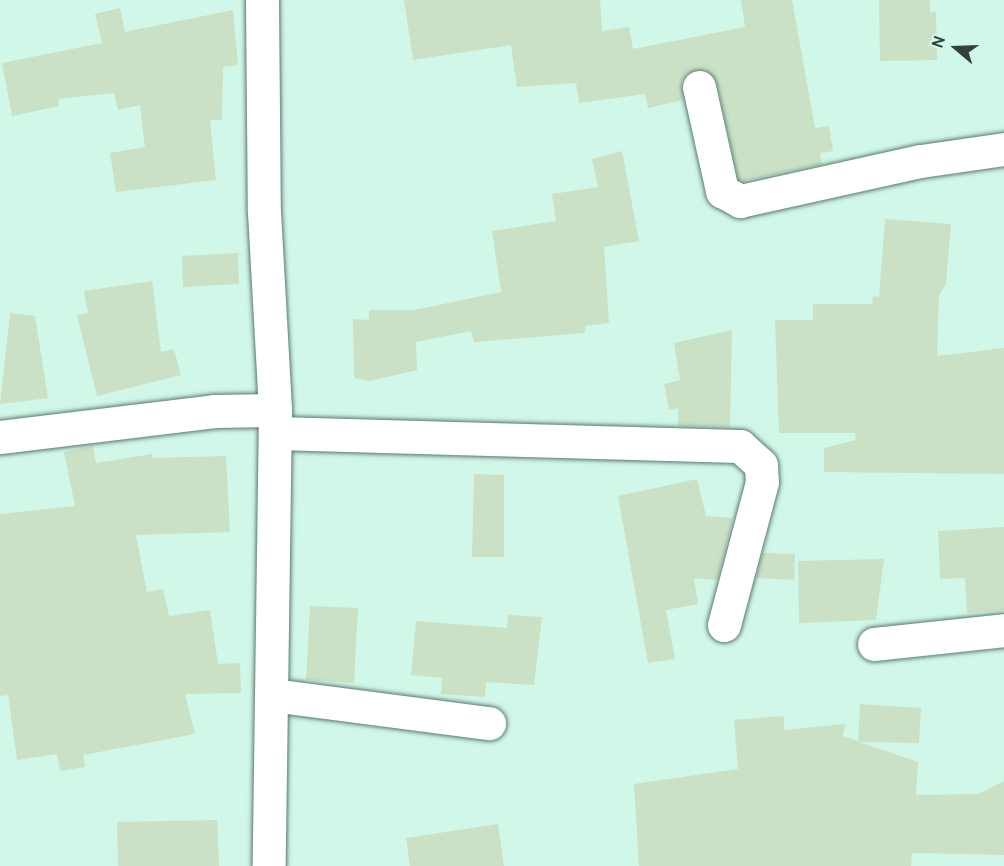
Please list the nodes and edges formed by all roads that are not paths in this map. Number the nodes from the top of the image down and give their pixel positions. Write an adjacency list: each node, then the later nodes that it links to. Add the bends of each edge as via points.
1 (262, 0): 4 (street, via 264,212)
2 (699, 87): 3 (street, via 723,191 740,201 921,161)
3 (1004, 149)
4 (275, 422): 5 (street, via 214,411); 6 (street, via 740,446 761,465 762,482); 9 (street)
5 (0, 437)
6 (724, 626)
7 (1004, 630): 8 (street)
8 (874, 644)
9 (272, 695): 10 (street); 11 (street)
10 (489, 723)
11 (269, 866)

